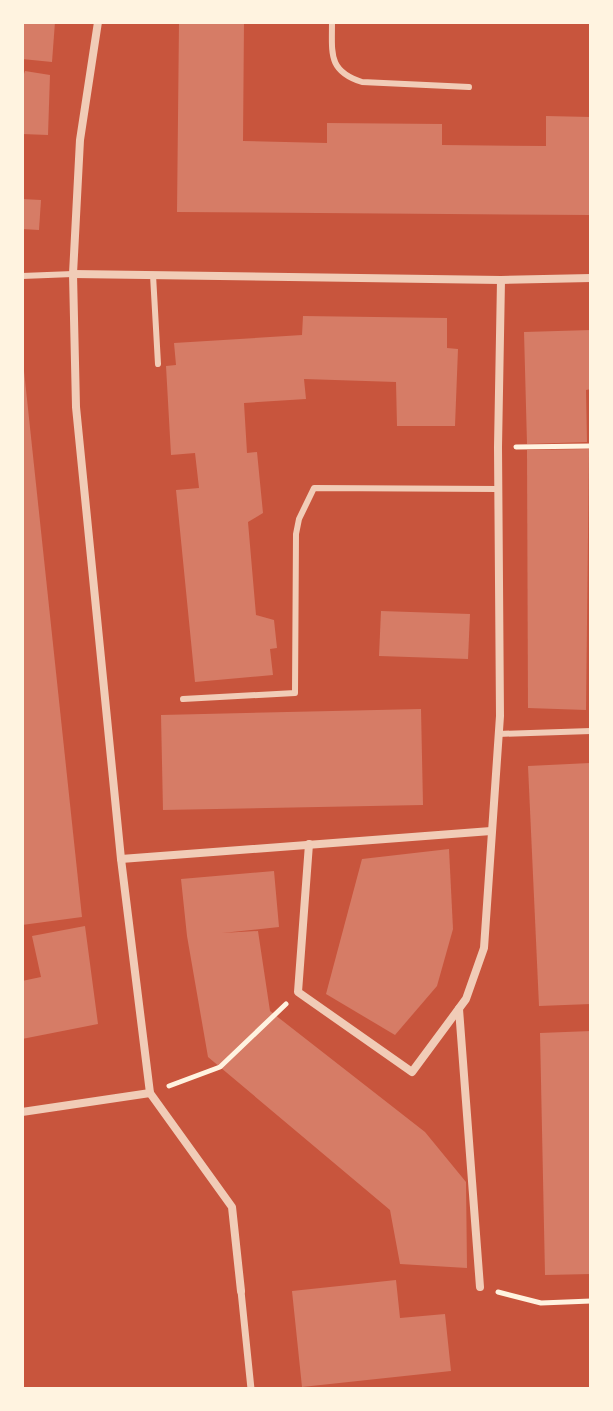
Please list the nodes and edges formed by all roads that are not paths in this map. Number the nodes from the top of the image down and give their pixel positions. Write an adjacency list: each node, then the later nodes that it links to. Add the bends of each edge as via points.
1 (98, 22): 4 (street, via 80,140)
2 (332, 22): 3 (lane, via 335,66 347,77)
3 (469, 87)
4 (73, 274): 5 (street); 6 (lane); 16 (street, via 76,407)
5 (153, 275): 8 (street); 9 (lane)
6 (22, 276)
7 (591, 278): 8 (street)
8 (501, 280): 10 (street)
9 (158, 364)
10 (498, 489): 11 (lane, via 314,488 296,534 295,693); 13 (street)
11 (183, 699)
12 (591, 731): 13 (lane)
13 (498, 734): 14 (street)
14 (491, 831): 15 (street); 17 (street, via 484,948)
15 (309, 844): 16 (street); 17 (street, via 298,992 412,1072)
16 (121, 859): 18 (street)
17 (459, 1009): 20 (street)
18 (150, 1093): 19 (street); 21 (street, via 232,1207)
19 (22, 1112)
20 (480, 1287)
21 (241, 1291): 22 (street)
22 (251, 1389)

